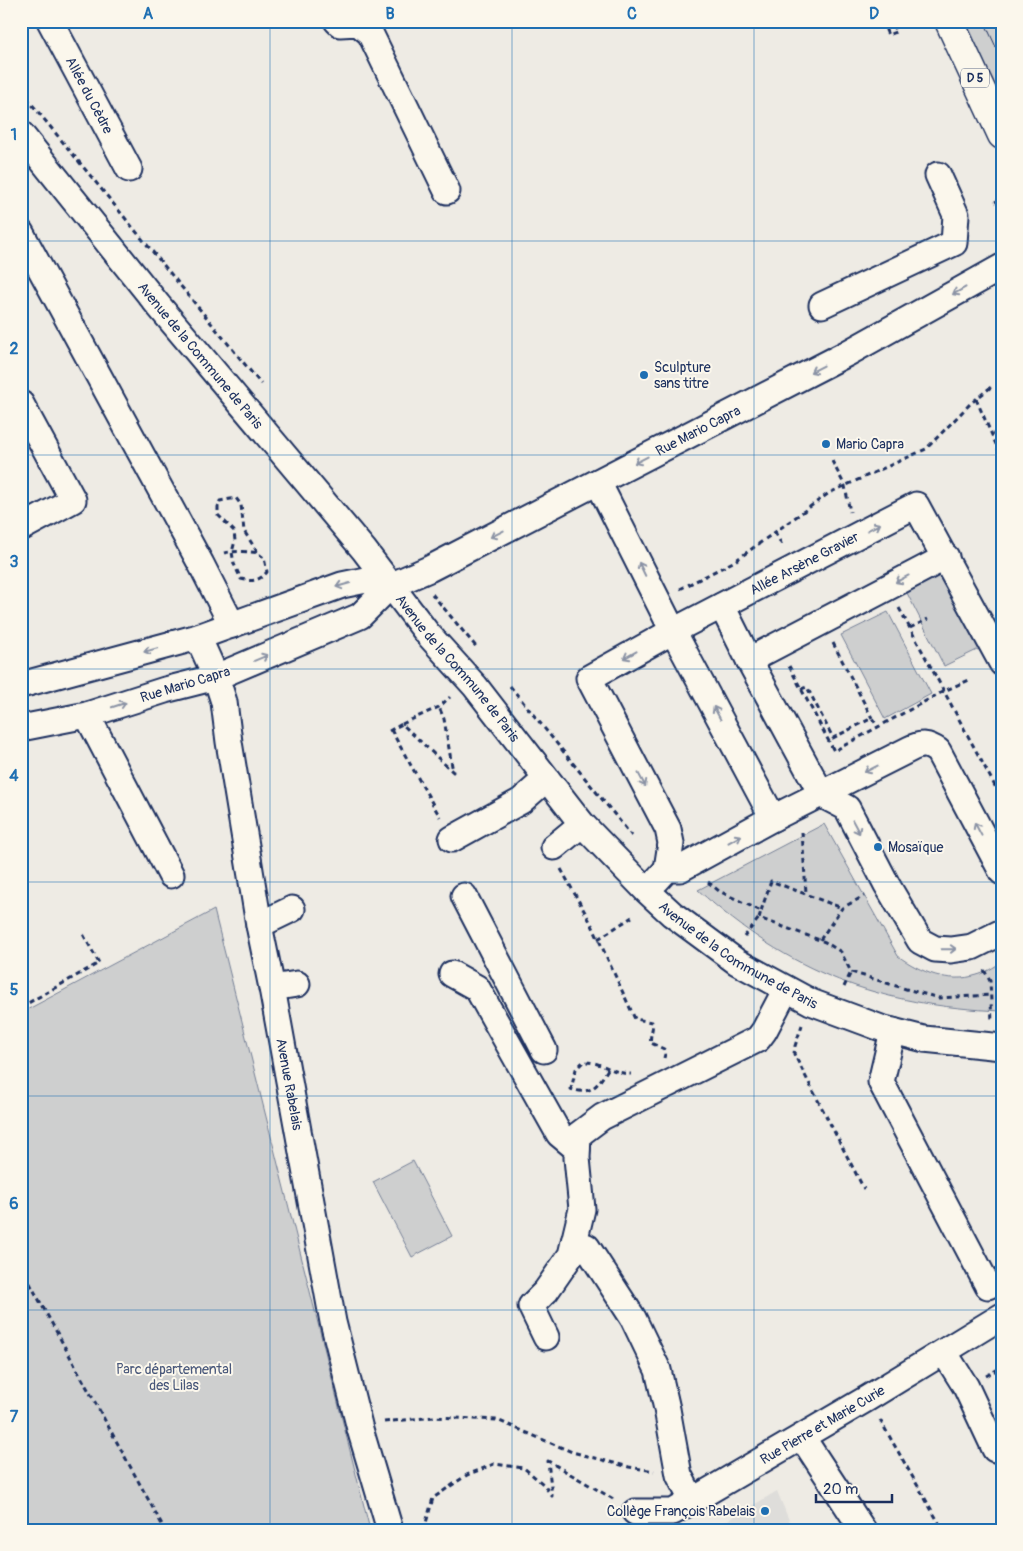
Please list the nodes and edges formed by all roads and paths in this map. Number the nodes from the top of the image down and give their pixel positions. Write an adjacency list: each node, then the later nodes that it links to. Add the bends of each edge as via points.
1 (50, 21): 9 (street, Allée du Cèdre)
2 (337, 21): 11 (street, via 340,24 358,23 370,33)
3 (882, 21): 4 (path, via 888,35 896,32)
4 (891, 21)
5 (949, 21): 8 (main road, D 5)
6 (21, 90): 18 (path, Avenue de la Commune de Paris)
7 (21, 134): 32 (street, Avenue de la Commune de Paris, via 158,305 364,550)
8 (1002, 135)
9 (129, 169)
10 (938, 175): 16 (street, via 956,216 954,243)
11 (447, 191)
12 (1002, 200): 13 (path)
13 (995, 202)
14 (21, 233): 38 (street)
15 (1002, 267): 24 (street, Rue Mario Capra, one-way to 24, via 846,354)
16 (822, 305)
17 (991, 387): 19 (path)
18 (264, 388)
19 (976, 399): 21 (path); 25 (path, via 926,449)
20 (21, 404): 26 (street, via 72,500)
21 (1001, 453): 22 (path)
22 (1002, 458)
23 (832, 461): 25 (path)
24 (598, 482): 32 (street, Rue Mario Capra, one-way to 32, via 417,576); 35 (street, one-way to 24)
25 (844, 486): 27 (path, via 853,521); 31 (path, via 829,493)
26 (21, 528)
27 (860, 534): 30 (street, Allée Arsène Gravier, one-way to 30, via 916,505); 34 (street, Allée Arsène Gravier)
28 (232, 552): 29 (path); 29 (path, via 241,579 254,581 267,572 264,558); 29 (path, via 236,541 234,531 218,515 218,507 220,501 236,498 241,505 244,531)
29 (258, 553)
30 (946, 557): 33 (street, one-way to 33); 44 (street, Allée Arsène Gravier)
31 (735, 561): 34 (path); 35 (path)
32 (390, 586): 38 (street, one-way to 38, via 366,580 342,584); 45 (street, Rue Mario Capra, one-way to 32, via 360,616); 54 (street, Avenue de la Commune de Paris, via 475,686)
33 (888, 587): 39 (path); 42 (street)
34 (750, 591): 36 (street, Allée Arsène Gravier)
35 (658, 600): 40 (street)
36 (722, 606): 40 (street, Allée Arsène Gravier); 43 (street)
37 (928, 619): 39 (path)
38 (232, 625): 41 (street)
39 (910, 628): 49 (path)
40 (673, 631): 57 (street, one-way to 40); 63 (street, Allée Arsène Gravier, one-way to 63, via 589,678 668,829 671,843)
41 (198, 637): 45 (street, Avenue Rabelais); 47 (street, one-way to 47)
42 (778, 645): 43 (street); 48 (path)
43 (749, 660): 55 (street)
44 (1002, 663)
45 (216, 677): 50 (street, Rue Mario Capra, one-way to 45, via 164,690); 75 (street, Avenue Rabelais, via 224,702)
46 (969, 680): 49 (path)
47 (21, 685)
48 (802, 689): 52 (path, via 807,687 833,738 872,718); 52 (path, via 834,751)
49 (944, 692): 52 (path); 56 (path)
50 (87, 716): 53 (street, Rue Mario Capra); 65 (street)
51 (402, 724): 51 (path, via 442,763 453,772 444,719 438,707); 58 (path, via 390,731)
52 (878, 727)
53 (21, 728)
54 (546, 779): 59 (street, Avenue de la Commune de Paris); 60 (street, via 521,801)
55 (822, 794): 57 (street); 64 (street, one-way to 55, via 938,751 929,745 920,744); 76 (street, one-way to 76, via 846,808 920,941 935,949 951,950 972,947)
56 (1002, 799)
57 (782, 814): 62 (street, one-way to 57); 67 (path, via 804,834)
58 (439, 815)
59 (582, 824): 61 (street); 66 (street, Avenue de la Commune de Paris)
60 (452, 839)
61 (556, 856): 78 (path)
62 (694, 862): 63 (street, via 680,870); 72 (path, via 714,888)
63 (667, 870): 66 (street)
64 (1002, 872)
65 (171, 875)
66 (646, 890): 87 (street, Avenue de la Commune de Paris, via 672,914 738,962)
67 (806, 894): 70 (path); 72 (path, via 771,881)
68 (464, 896): 93 (street)
69 (864, 896): 70 (path)
70 (842, 908): 79 (path)
71 (292, 909): 75 (street)
72 (761, 911): 74 (path)
73 (632, 918): 78 (path)
74 (759, 918): 79 (path); 80 (path)
75 (259, 925): 86 (street, Avenue Rabelais)
76 (1002, 932)
77 (83, 934): 89 (path, via 100,963)
78 (598, 939): 94 (path, via 635,1019 652,1022 651,1043 664,1049)
79 (820, 940): 82 (path, via 841,952)
80 (740, 942)
81 (984, 970): 88 (path, via 990,981)
82 (851, 972): 85 (path, via 844,987); 88 (path, via 939,998)
83 (452, 974): 97 (street, via 477,988 560,1134)
84 (297, 984): 86 (street)
85 (837, 984)
86 (272, 988): 106 (street, Avenue Rabelais, via 332,1322)
87 (786, 989): 91 (street, Avenue de la Commune de Paris, via 811,1002); 97 (street, via 758,1039 602,1116 578,1135)
88 (991, 995): 92 (path)
89 (21, 1007)
90 (802, 1028): 98 (path, via 794,1054)
91 (893, 1031): 92 (street, Avenue de la Commune de Paris, via 924,1039); 101 (street, via 881,1082)
92 (997, 1036)
93 (544, 1050)
94 (662, 1062)
95 (608, 1069): 95 (path, via 597,1063 583,1062 576,1069 571,1089 589,1090 596,1086); 96 (path)
96 (635, 1074)
97 (577, 1149): 99 (street, via 582,1209)
98 (864, 1189)
99 (574, 1242): 103 (street, via 571,1255 546,1291 531,1306); 109 (street, via 587,1247 633,1318 658,1370)
100 (21, 1267): 112 (path)
101 (988, 1286)
102 (1002, 1316): 104 (street, Rue Pierre et Marie Curie)
103 (546, 1337)
104 (944, 1352): 105 (street, Rue Pierre et Marie Curie); 108 (street, via 966,1387 995,1449)
105 (868, 1398): 107 (street, Rue Pierre et Marie Curie); 116 (path)
106 (360, 1429): 109 (path, via 382,1422 434,1417 497,1420 572,1452 629,1467); 113 (street, Avenue Rabelais)
107 (802, 1437): 110 (street, Rue Pierre et Marie Curie); 115 (street)
108 (1002, 1445)
109 (679, 1475): 110 (street)
110 (692, 1500): 111 (street, Rue Pierre et Marie Curie, via 673,1512)
111 (635, 1512): 114 (path, via 548,1461 552,1496 524,1468 494,1464 467,1475 434,1498)
112 (165, 1530)
113 (390, 1530)
114 (424, 1530)
115 (863, 1530)
116 (943, 1530)

